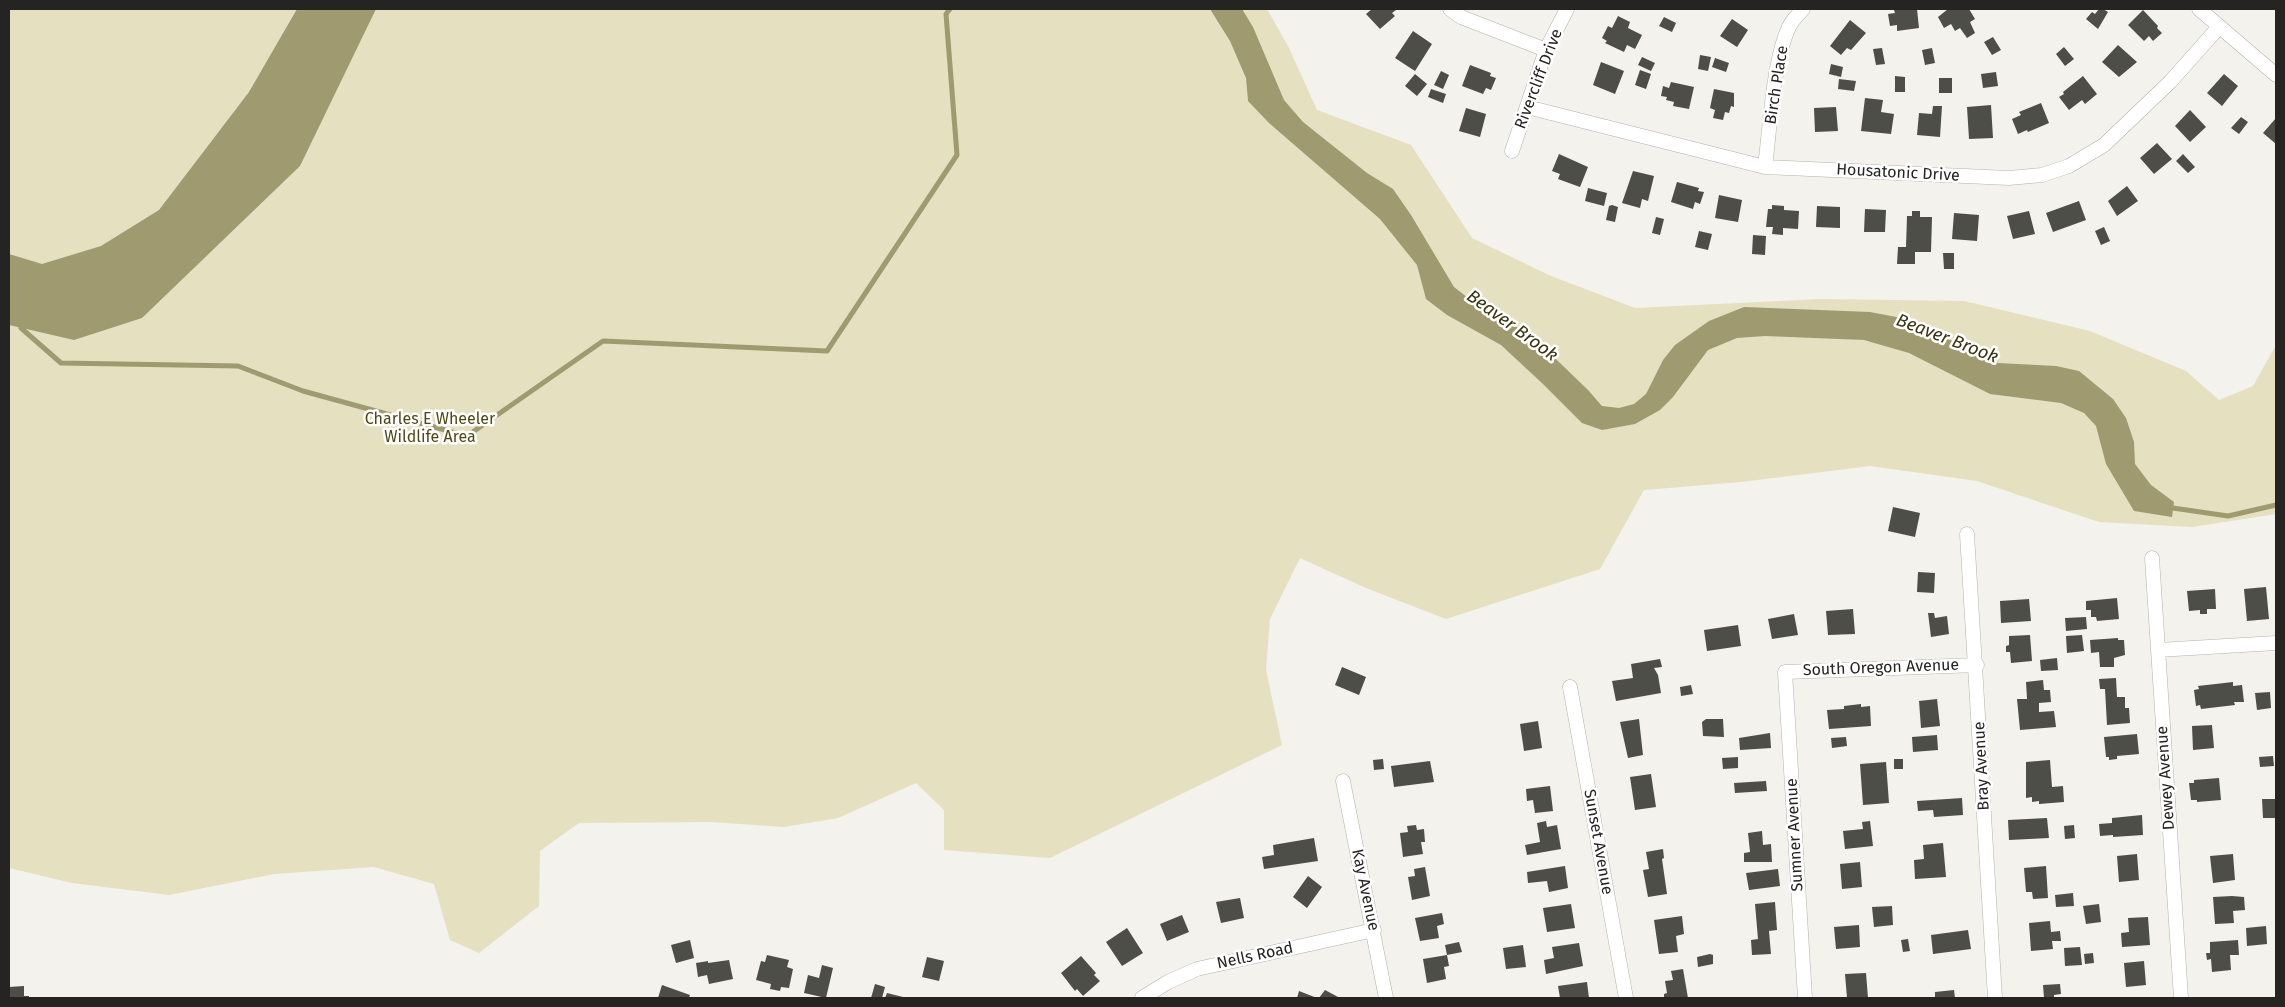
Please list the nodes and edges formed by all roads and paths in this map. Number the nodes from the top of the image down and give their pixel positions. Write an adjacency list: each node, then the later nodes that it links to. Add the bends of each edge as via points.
1 (1450, 9): 6 (street, via 1461,17)
2 (1567, 9): 6 (street, Rivercliff Drive)
3 (1803, 9): 10 (street, Birch Place, via 1790,26 1782,49)
4 (2199, 9): 5 (street)
5 (2219, 27): 7 (street); 10 (street, Housatonic Drive, via 2170,82 2104,145 2069,166 2042,175 2009,178)
6 (1546, 50): 8 (street, Rivercliff Drive)
7 (2276, 75)
8 (1527, 107): 9 (street, Rivercliff Drive); 10 (street, Housatonic Drive)
9 (1512, 151)
10 (1765, 167)
11 (1967, 534): 15 (street, Bray Avenue)
12 (2152, 558): 14 (street, Dewey Avenue)
13 (2276, 643): 14 (street)
14 (2158, 650): 25 (street, Dewey Avenue)
15 (1976, 664): 16 (street, South Oregon Avenue); 24 (street, Bray Avenue)
16 (1785, 672): 23 (street, Sumner Avenue)
17 (1570, 687): 22 (street, Sunset Avenue)
18 (1343, 781): 19 (street, Kay Avenue)
19 (1374, 930): 20 (street, Nells Road, via 1197,969); 21 (street, Kay Avenue)
20 (1142, 998)
21 (1386, 998)
22 (1626, 998)
23 (1805, 998)
24 (1995, 998)
25 (2181, 998)

